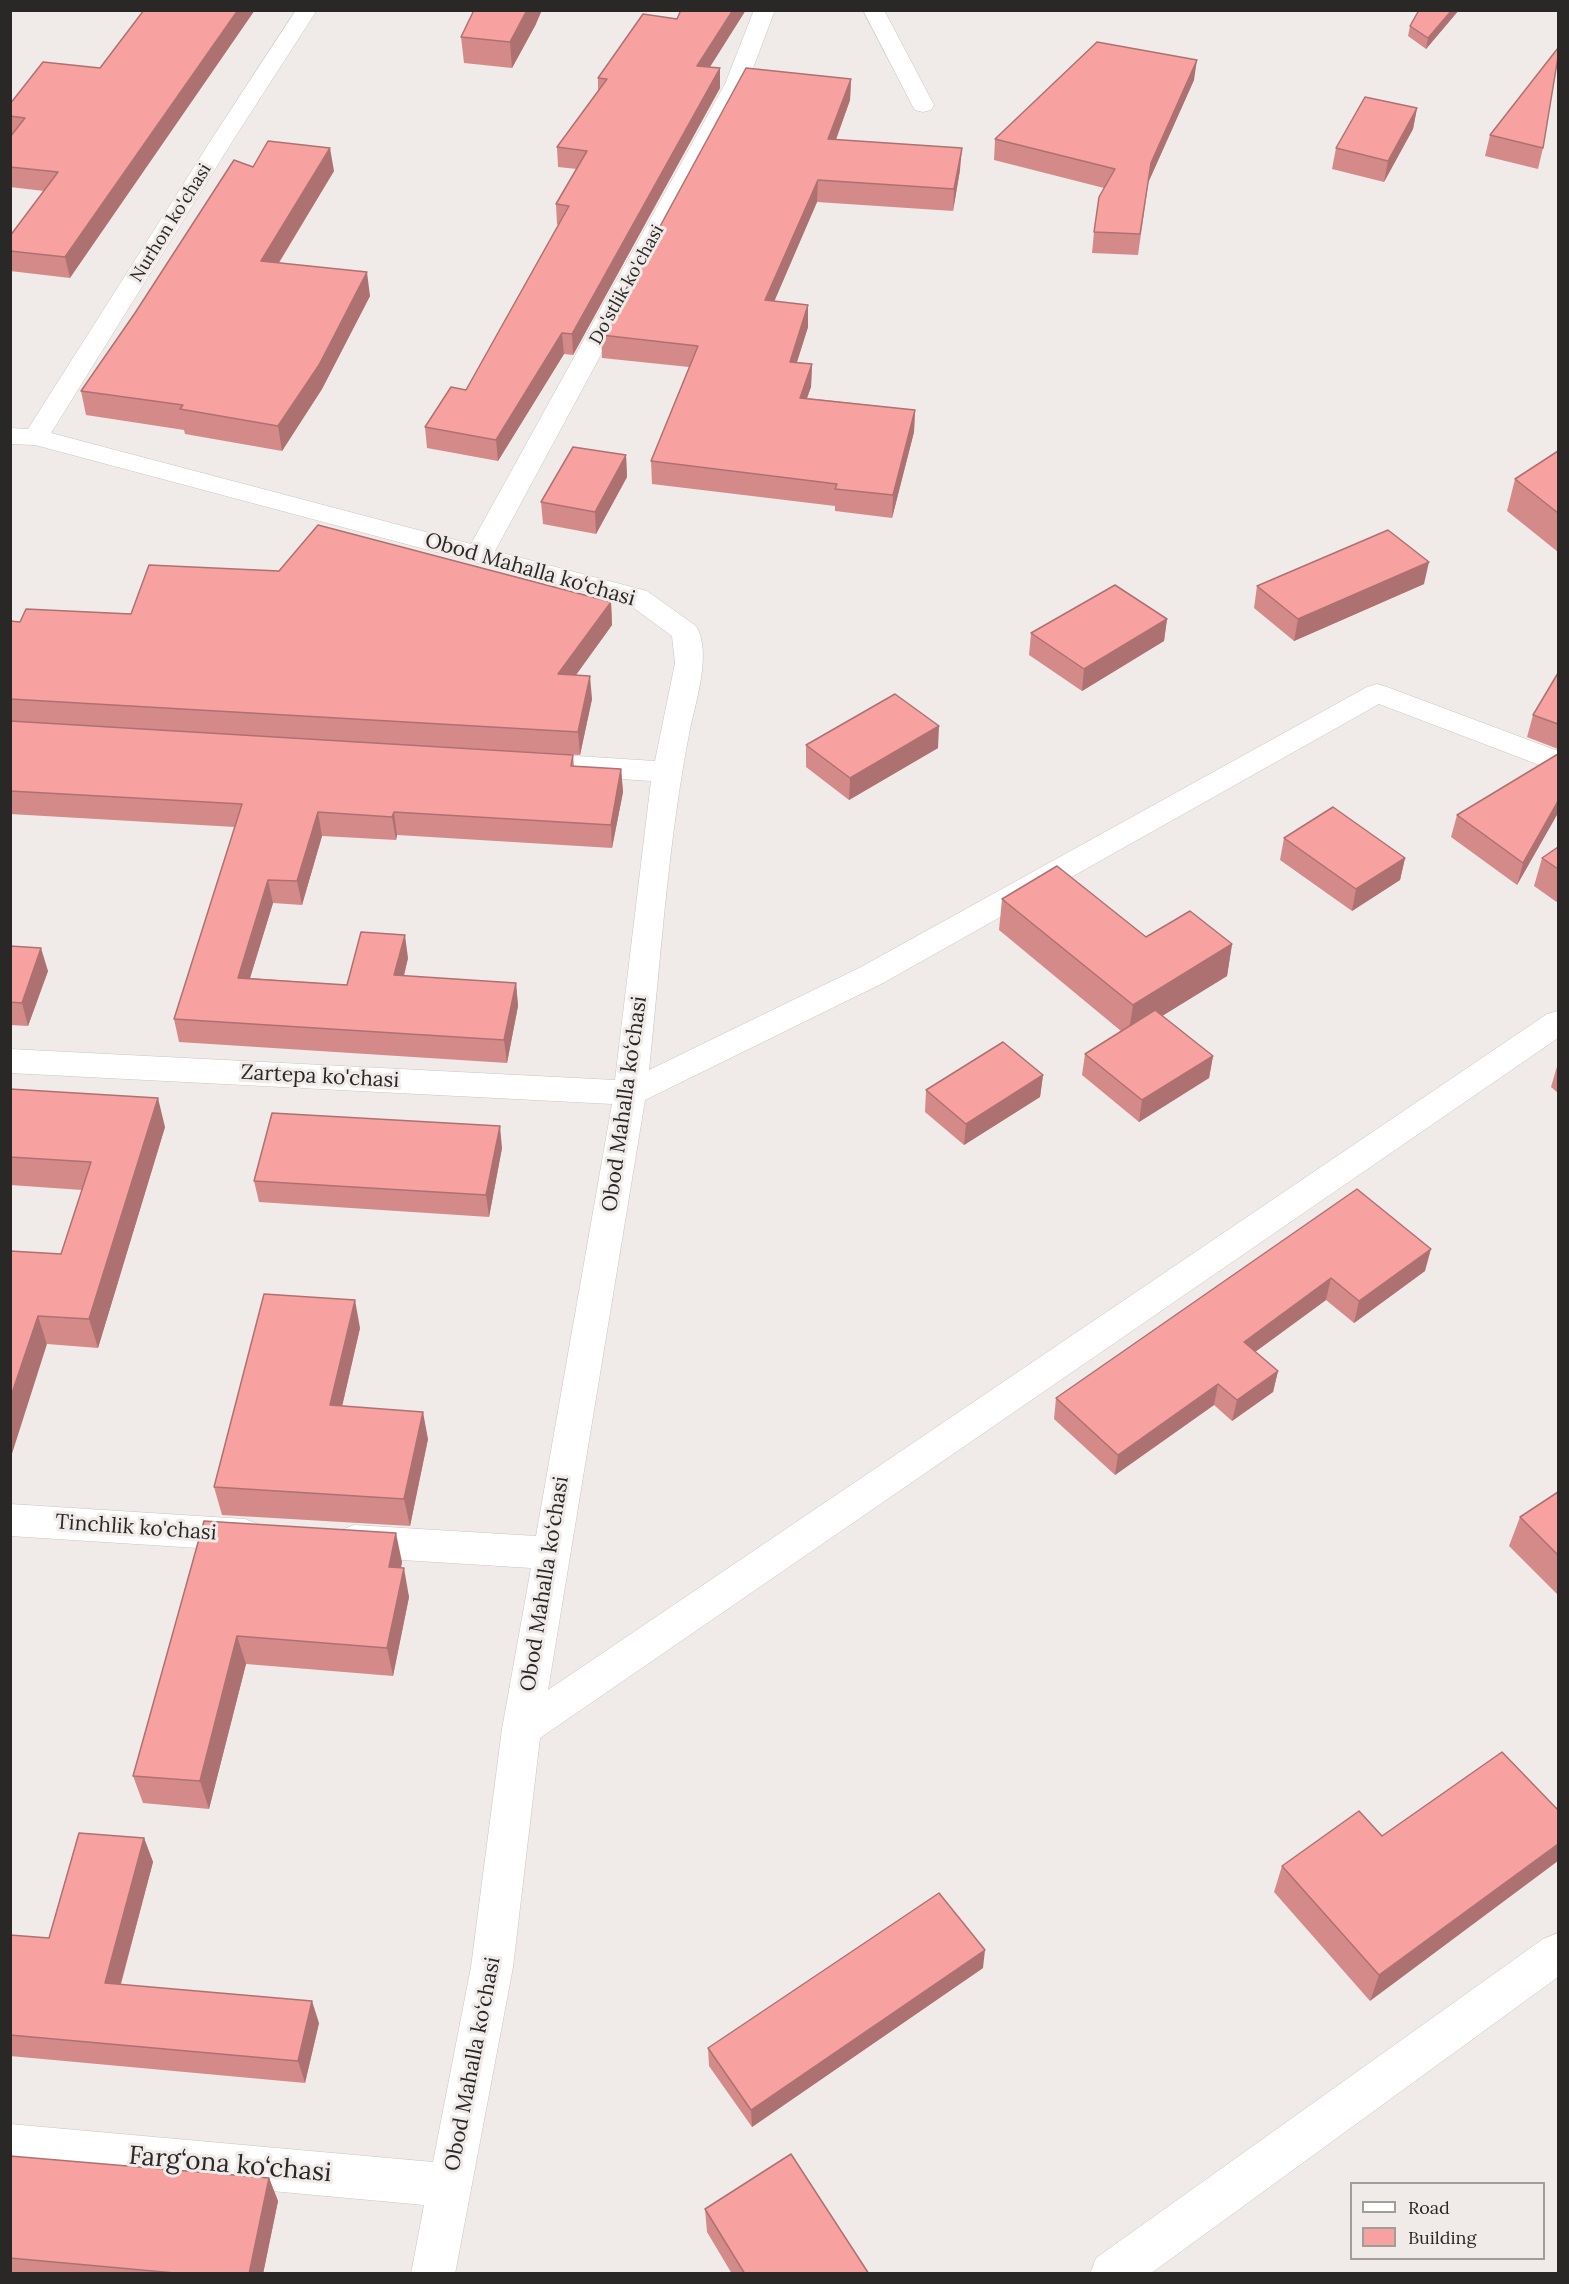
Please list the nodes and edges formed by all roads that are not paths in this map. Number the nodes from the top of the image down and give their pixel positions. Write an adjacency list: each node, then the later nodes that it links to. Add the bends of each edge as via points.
1 (307, 10): 5 (street, Nurhon ko'chasi)
2 (765, 10): 6 (street, Do'stlik ko'chasi, via 736,84)
3 (873, 10): 4 (street)
4 (923, 105)
5 (23, 437): 6 (street, Obod Mahalla ko‘chasi)
6 (480, 555): 9 (street, Obod Mahalla ko‘chasi, via 637,597 686,632 690,663)
7 (500, 762): 9 (street)
8 (1558, 762): 12 (street, via 1377,693 872,975)
9 (667, 772): 12 (street, Obod Mahalla ko‘chasi)
10 (1558, 1022): 15 (street)
11 (10, 1061): 12 (street, Zartepa ko'chasi)
12 (630, 1093): 14 (street, Obod Mahalla ko‘chasi)
13 (10, 1520): 14 (street, Tinchlik ko'chasi)
14 (550, 1553): 15 (street, Obod Mahalla ko‘chasi)
15 (522, 1729): 18 (street, Obod Mahalla ko‘chasi, via 492,1967)
16 (1558, 1953): 20 (street)
17 (10, 2145): 18 (street, Farg‘ona ko‘chasi)
18 (450, 2186): 19 (street, Obod Mahalla ko‘chasi)
19 (433, 2274)
20 (1112, 2274)

